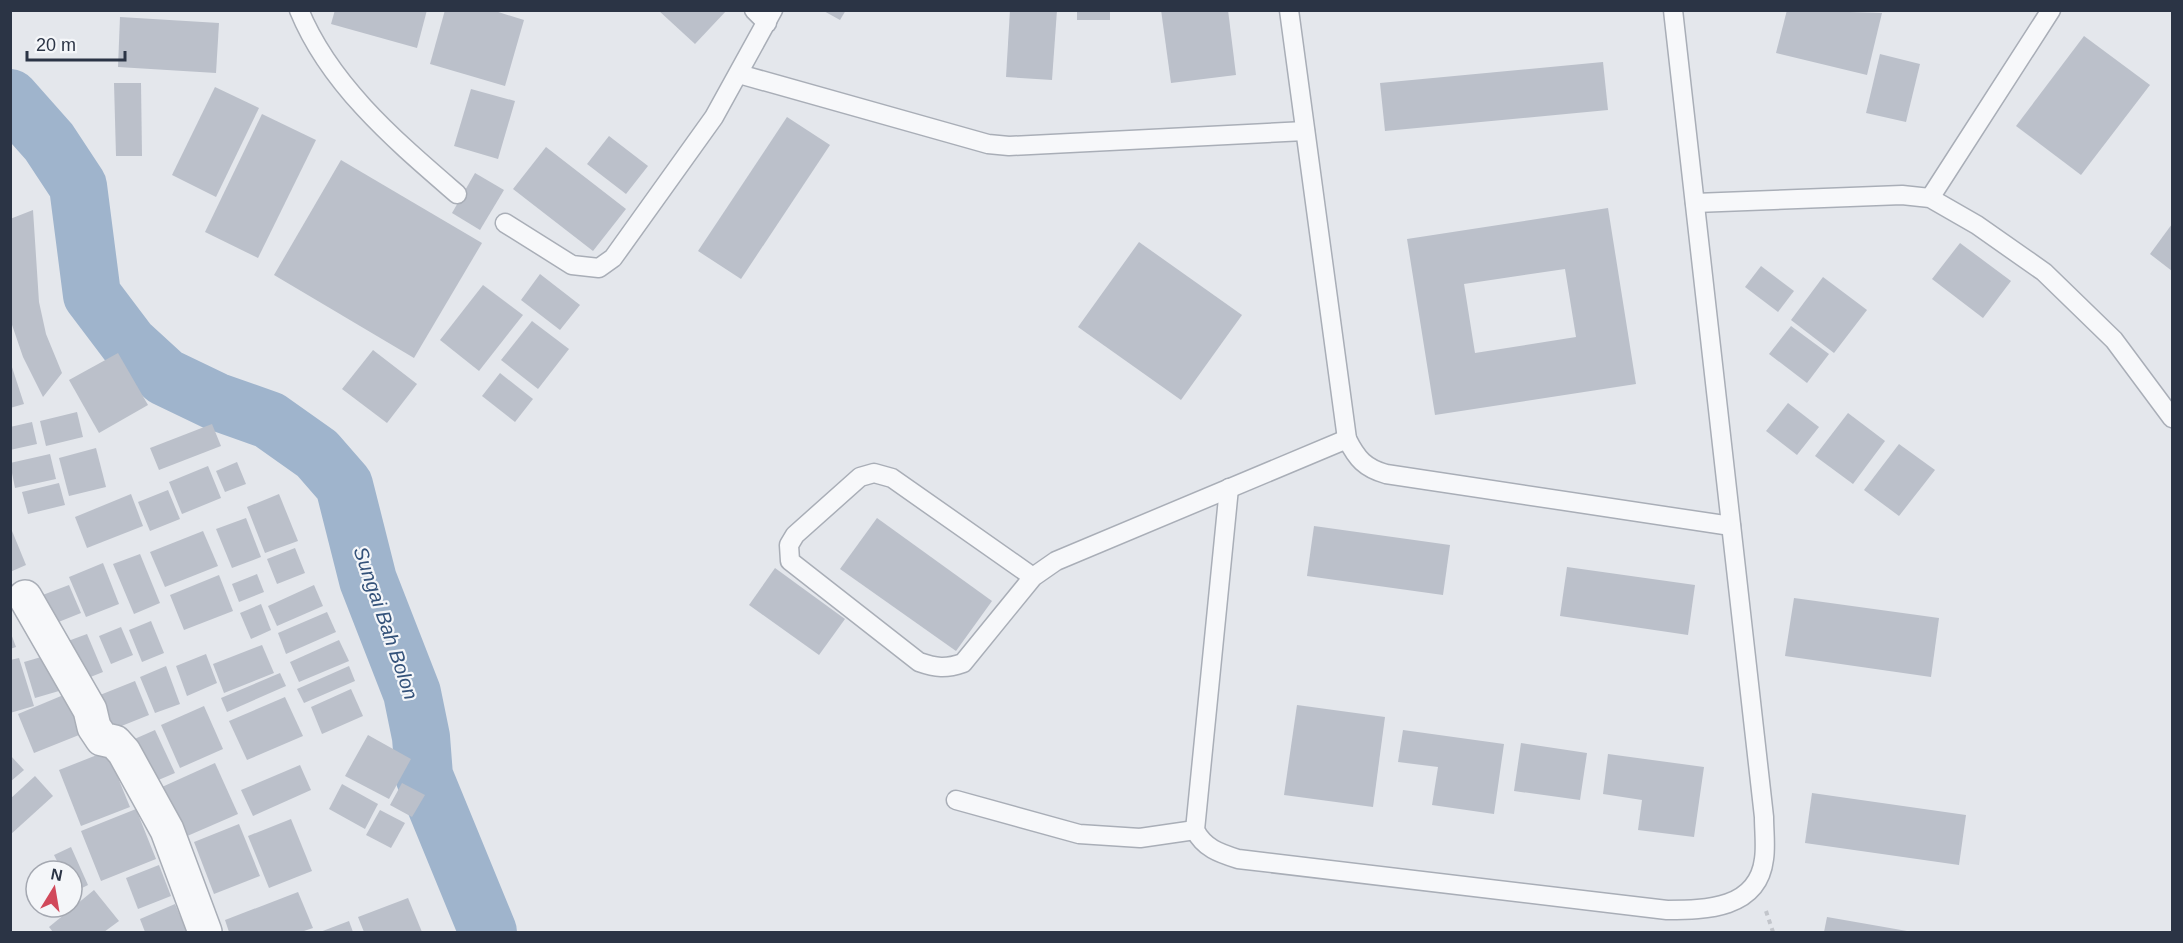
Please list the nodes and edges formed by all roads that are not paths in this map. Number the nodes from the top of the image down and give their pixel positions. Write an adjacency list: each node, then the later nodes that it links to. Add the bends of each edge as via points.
1 (299, 10): 8 (lane, via 324,54 356,97 390,135)
2 (1289, 10): 7 (lane)
3 (1672, 10): 10 (lane)
4 (2051, 10): 9 (lane)
5 (765, 15): 6 (lane)
6 (739, 74): 7 (lane, via 988,144); 11 (lane, via 714,117 613,258 599,268 572,265)
7 (1305, 131): 13 (lane)
8 (457, 194)
9 (1930, 198): 10 (lane, via 1902,195); 12 (lane, via 2044,272 2114,340)
10 (1695, 203): 15 (lane)
11 (505, 223)
12 (2172, 418)
13 (1347, 440): 14 (lane); 15 (lane, via 1369,469 1386,474)
14 (1229, 488): 16 (lane, via 1056,561); 19 (lane)
15 (1731, 526): 19 (lane, via 1764,817 1764,861 1756,884 1736,902 1710,910 1667,910 1238,859 1210,849)
16 (1033, 577): 16 (lane, via 892,478 874,473 860,477 795,535 789,545 790,561 919,662 938,668 963,663)
17 (25, 597): 20 (street, via 90,710 94,727 102,739 115,742 124,752 167,830)
18 (956, 800): 19 (lane, via 1079,834 1140,838)
19 (1195, 830)
20 (205, 933)

